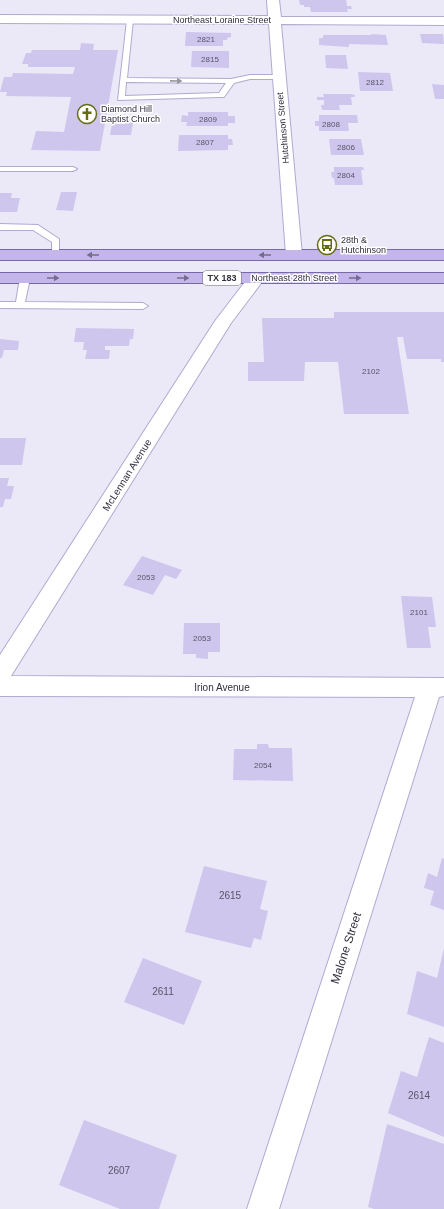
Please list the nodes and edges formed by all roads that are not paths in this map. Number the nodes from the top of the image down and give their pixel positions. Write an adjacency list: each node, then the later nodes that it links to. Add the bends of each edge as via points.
1 (273, 0): 4 (street, Hutchinson Street)
2 (0, 19): 3 (street, Northeast Loraine Street)
3 (130, 20): 4 (street, Northeast Loraine Street); 7 (lane)
4 (274, 20): 5 (street, Northeast Loraine Street); 6 (street, Hutchinson Street)
5 (444, 21)
6 (278, 77): 8 (lane, via 250,77); 14 (street, Hutchinson Street)
7 (123, 80): 8 (lane, one-way to 8); 8 (lane, via 121,98 221,95)
8 (231, 81)
9 (0, 169): 10 (lane)
10 (73, 169)
11 (0, 227): 13 (lane, via 35,227 56,241)
12 (0, 255): 13 (main road)
13 (55, 255): 14 (main road, one-way to 13)
14 (294, 255): 15 (main road)
15 (444, 255)
16 (444, 262): 19 (main road, via 405,266 278,266 264,269)
17 (0, 278): 18 (main road, Northeast 28th Street / TX 183)
18 (25, 278): 19 (main road, Northeast 28th Street / TX 183, one-way to 19); 22 (lane)
19 (257, 278): 20 (main road, Northeast 28th Street / TX 183, one-way to 20); 24 (street, McLennan Avenue, via 224,321)
20 (444, 278)
21 (0, 305): 22 (lane)
22 (20, 305): 23 (lane)
23 (143, 306)
24 (0, 674)
25 (0, 686): 26 (street, Irion Avenue)
26 (437, 687): 27 (street, Malone Street)
27 (263, 1209)

